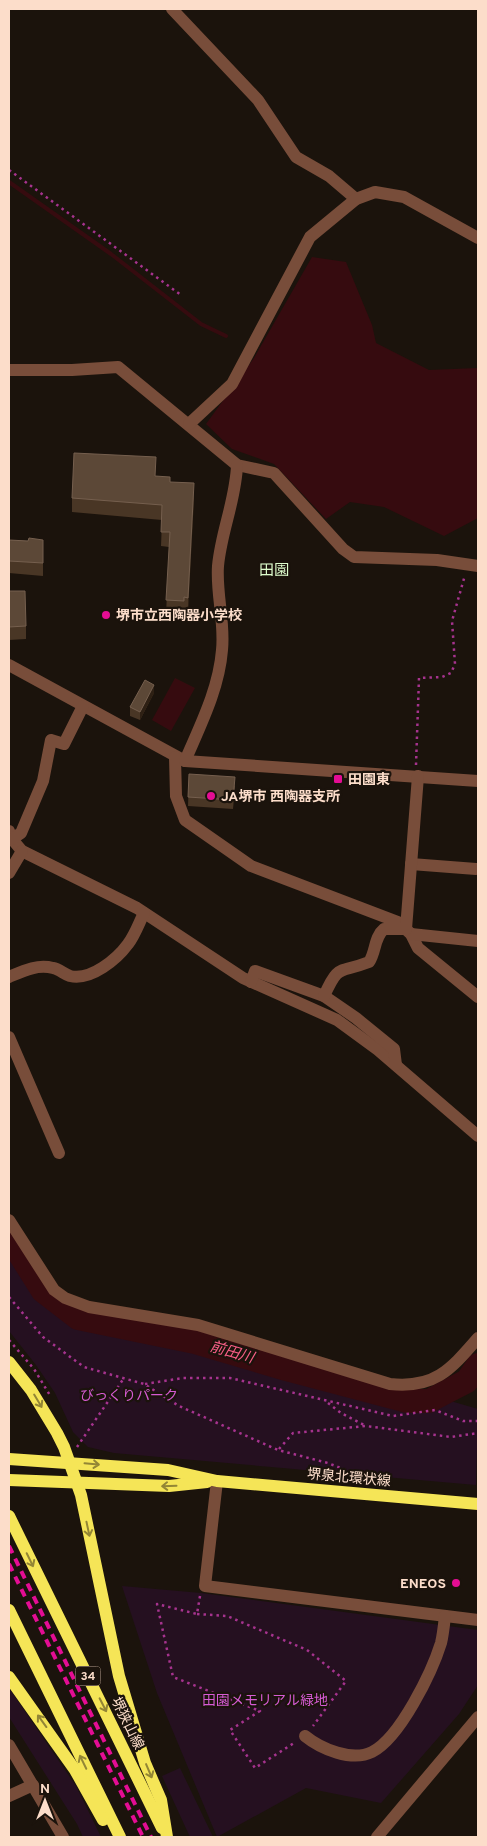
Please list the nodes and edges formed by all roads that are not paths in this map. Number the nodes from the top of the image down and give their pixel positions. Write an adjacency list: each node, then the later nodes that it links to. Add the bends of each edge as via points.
1 (172, 9): 2 (street, via 258,100 296,157 329,176)
2 (356, 199): 3 (street, via 375,192 404,197); 5 (street, via 310,237 232,384)
3 (478, 238)
4 (9, 370): 5 (street, via 118,367)
5 (189, 424): 6 (street)
6 (237, 465): 7 (street, via 274,472 343,549 354,557); 10 (street, via 218,566 223,648 220,666 211,700)
7 (475, 565)
8 (9, 665): 9 (street)
9 (83, 706): 10 (street); 13 (street, via 64,744 51,740 43,781 21,833)
10 (180, 759): 11 (street); 19 (street, via 176,796 185,820 251,866 389,918)
11 (417, 776): 12 (street); 15 (street)
12 (478, 781)
13 (10, 835): 14 (street)
14 (22, 851): 17 (street); 18 (street)
15 (411, 864): 16 (street); 19 (street)
16 (476, 869)
17 (9, 874)
18 (144, 913): 21 (street, via 129,943 96,971 71,976 41,966); 22 (street)
19 (409, 932): 20 (street); 23 (street, via 384,929 369,962 333,975); 24 (street, via 418,948)
20 (478, 941)
21 (9, 977)
22 (251, 982): 23 (street, via 255,971); 26 (street, via 337,1020)
23 (324, 996): 26 (street, via 394,1049)
24 (478, 997)
25 (9, 1037): 28 (street)
26 (396, 1065): 27 (street)
27 (478, 1136)
28 (59, 1153)
29 (9, 1220): 30 (street, via 54,1290 65,1298 89,1307 198,1325 390,1384 409,1386 446,1373)
30 (478, 1338)
31 (9, 1362): 33 (main road, one-way to 33, via 31,1390)
32 (9, 1459): 33 (main road, 堺泉北環状線)
33 (69, 1462): 35 (main road, 堺泉北環状線, one-way to 35, via 168,1470); 36 (main road)
34 (12, 1480): 36 (main road, 堺泉北環状線)
35 (217, 1481): 36 (main road, 堺泉北環状線, one-way to 36, via 169,1486); 37 (main road, 堺泉北環状線); 40 (street, via 205,1586)
36 (76, 1482): 52 (main road, one-way to 52, via 119,1676 145,1763 161,1800)
37 (478, 1504)
38 (9, 1516): 52 (main road, 堺狭山線 / 34, one-way to 52)
39 (9, 1610): 51 (main road, one-way to 39)
40 (445, 1616): 41 (street); 44 (street, via 441,1642 426,1677 409,1711 387,1740 372,1752 351,1756 315,1744)
41 (478, 1620)
42 (9, 1677): 50 (main road, one-way to 42, via 75,1770)
43 (478, 1717): 48 (street)
44 (305, 1736)
45 (9, 1746): 46 (street)
46 (33, 1785): 47 (street); 49 (street)
47 (9, 1796)
48 (382, 1835)
49 (63, 1837)
50 (113, 1837)
51 (120, 1837)
52 (166, 1837)

